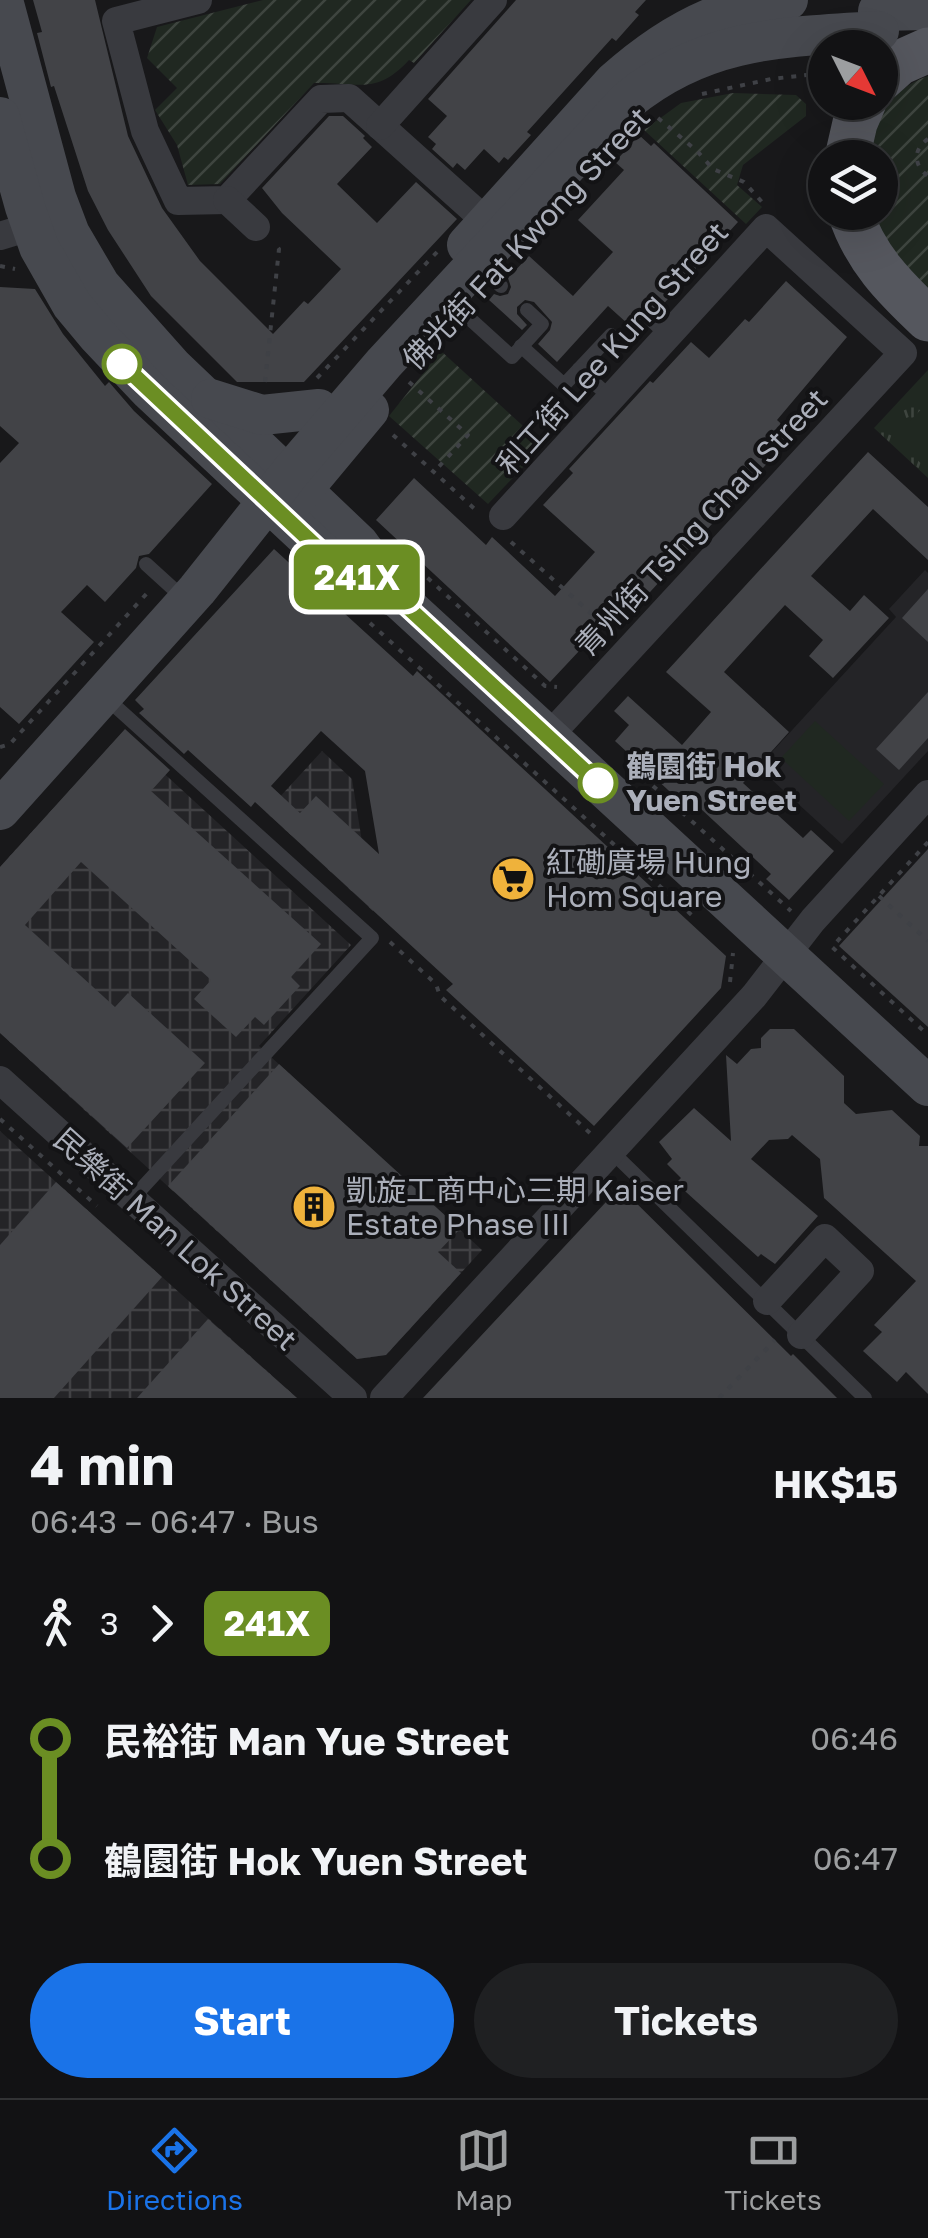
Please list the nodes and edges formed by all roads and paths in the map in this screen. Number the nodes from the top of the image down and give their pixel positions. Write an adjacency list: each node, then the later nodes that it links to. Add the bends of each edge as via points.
1 (4, 0): 21 (main road)
2 (198, 0): 19 (street, via 116,21 145,131 178,201)
3 (493, 0): 16 (street)
4 (788, 0): 24 (main road, 佛光街 Fat Kwong Street, via 679,26 614,82)
5 (928, 10): 6 (main road)
6 (879, 30): 46 (main road, via 774,15 737,22 662,54 619,86 344,388 184,585)
7 (898, 30): 8 (main road)
8 (928, 30)
9 (808, 35): 48 (main road, bridge, via 721,49 663,74 627,101 355,396 197,590)
10 (898, 37): 11 (main road)
11 (928, 48): 13 (main road)
12 (808, 53): 24 (main road, 佛光街 Fat Kwong Street, via 752,58 660,96)
13 (898, 65)
14 (654, 114): 20 (path)
15 (0, 117): 21 (main road)
16 (380, 126): 19 (street, via 349,98 321,99); 24 (street)
17 (928, 139): 18 (path, via 916,158)
18 (928, 176)
19 (227, 200): 22 (street)
20 (769, 209)
21 (31, 226): 33 (main road, via 100,285); 37 (main road, via 60,286 150,392)
22 (256, 227): 31 (path, via 279,249)
23 (857, 230): 28 (main road)
24 (487, 252): 25 (main road, 佛光街 Fat Kwong Street)
25 (444, 296): 29 (lane, via 512,357); 35 (main road, 佛光街 Fat Kwong Street); 37 (main road, 佛光街 Fat Kwong Street)
26 (527, 310): 29 (lane, via 542,324)
27 (610, 336): 30 (lane)
28 (915, 336): 34 (street, 利工街 Lee Kung Street, via 766,228 659,328); 43 (street, 青州街 Tsing Chau Street)
29 (522, 346): 30 (lane, via 564,385)
30 (579, 369): 34 (lane)
31 (265, 382)
32 (413, 386): 36 (path, via 468,435)
33 (198, 392): 35 (main road, via 262,415); 37 (main road)
34 (611, 398): 38 (street, 利工街 Lee Kung Street)
35 (319, 409): 37 (main road, 佛光街 Fat Kwong Street)
36 (434, 472)
37 (280, 491): 40 (street); 43 (main road, via 360,544 400,600)
38 (503, 516)
39 (146, 564): 40 (lane)
40 (170, 586): 42 (street); 44 (path)
41 (360, 614): 52 (path)
42 (96, 689): 46 (street); 53 (lane)
43 (548, 737): 55 (main road)
44 (0, 747)
45 (650, 784): 51 (path)
46 (0, 790)
47 (928, 794): 55 (street)
48 (0, 810)
49 (928, 842): 50 (path)
50 (879, 896): 54 (path); 56 (path, via 832,947)
51 (791, 911)
52 (704, 926)
53 (372, 938): 59 (path, via 385,938 398,949); 60 (lane)
54 (928, 941)
55 (785, 956): 58 (main road); 59 (street, via 754,996)
56 (928, 1035)
57 (0, 1080): 60 (street, 民樂街 Man Lok Street)
58 (928, 1086)
59 (602, 1144): 61 (lane); 65 (street)
60 (132, 1199): 64 (street, 民樂街 Man Lok Street)
61 (766, 1301): 62 (lane); 62 (street, via 824,1238 860,1271)
62 (791, 1335): 63 (path); 66 (lane)
63 (722, 1397)
64 (353, 1398)
65 (384, 1398)
66 (865, 1398)

